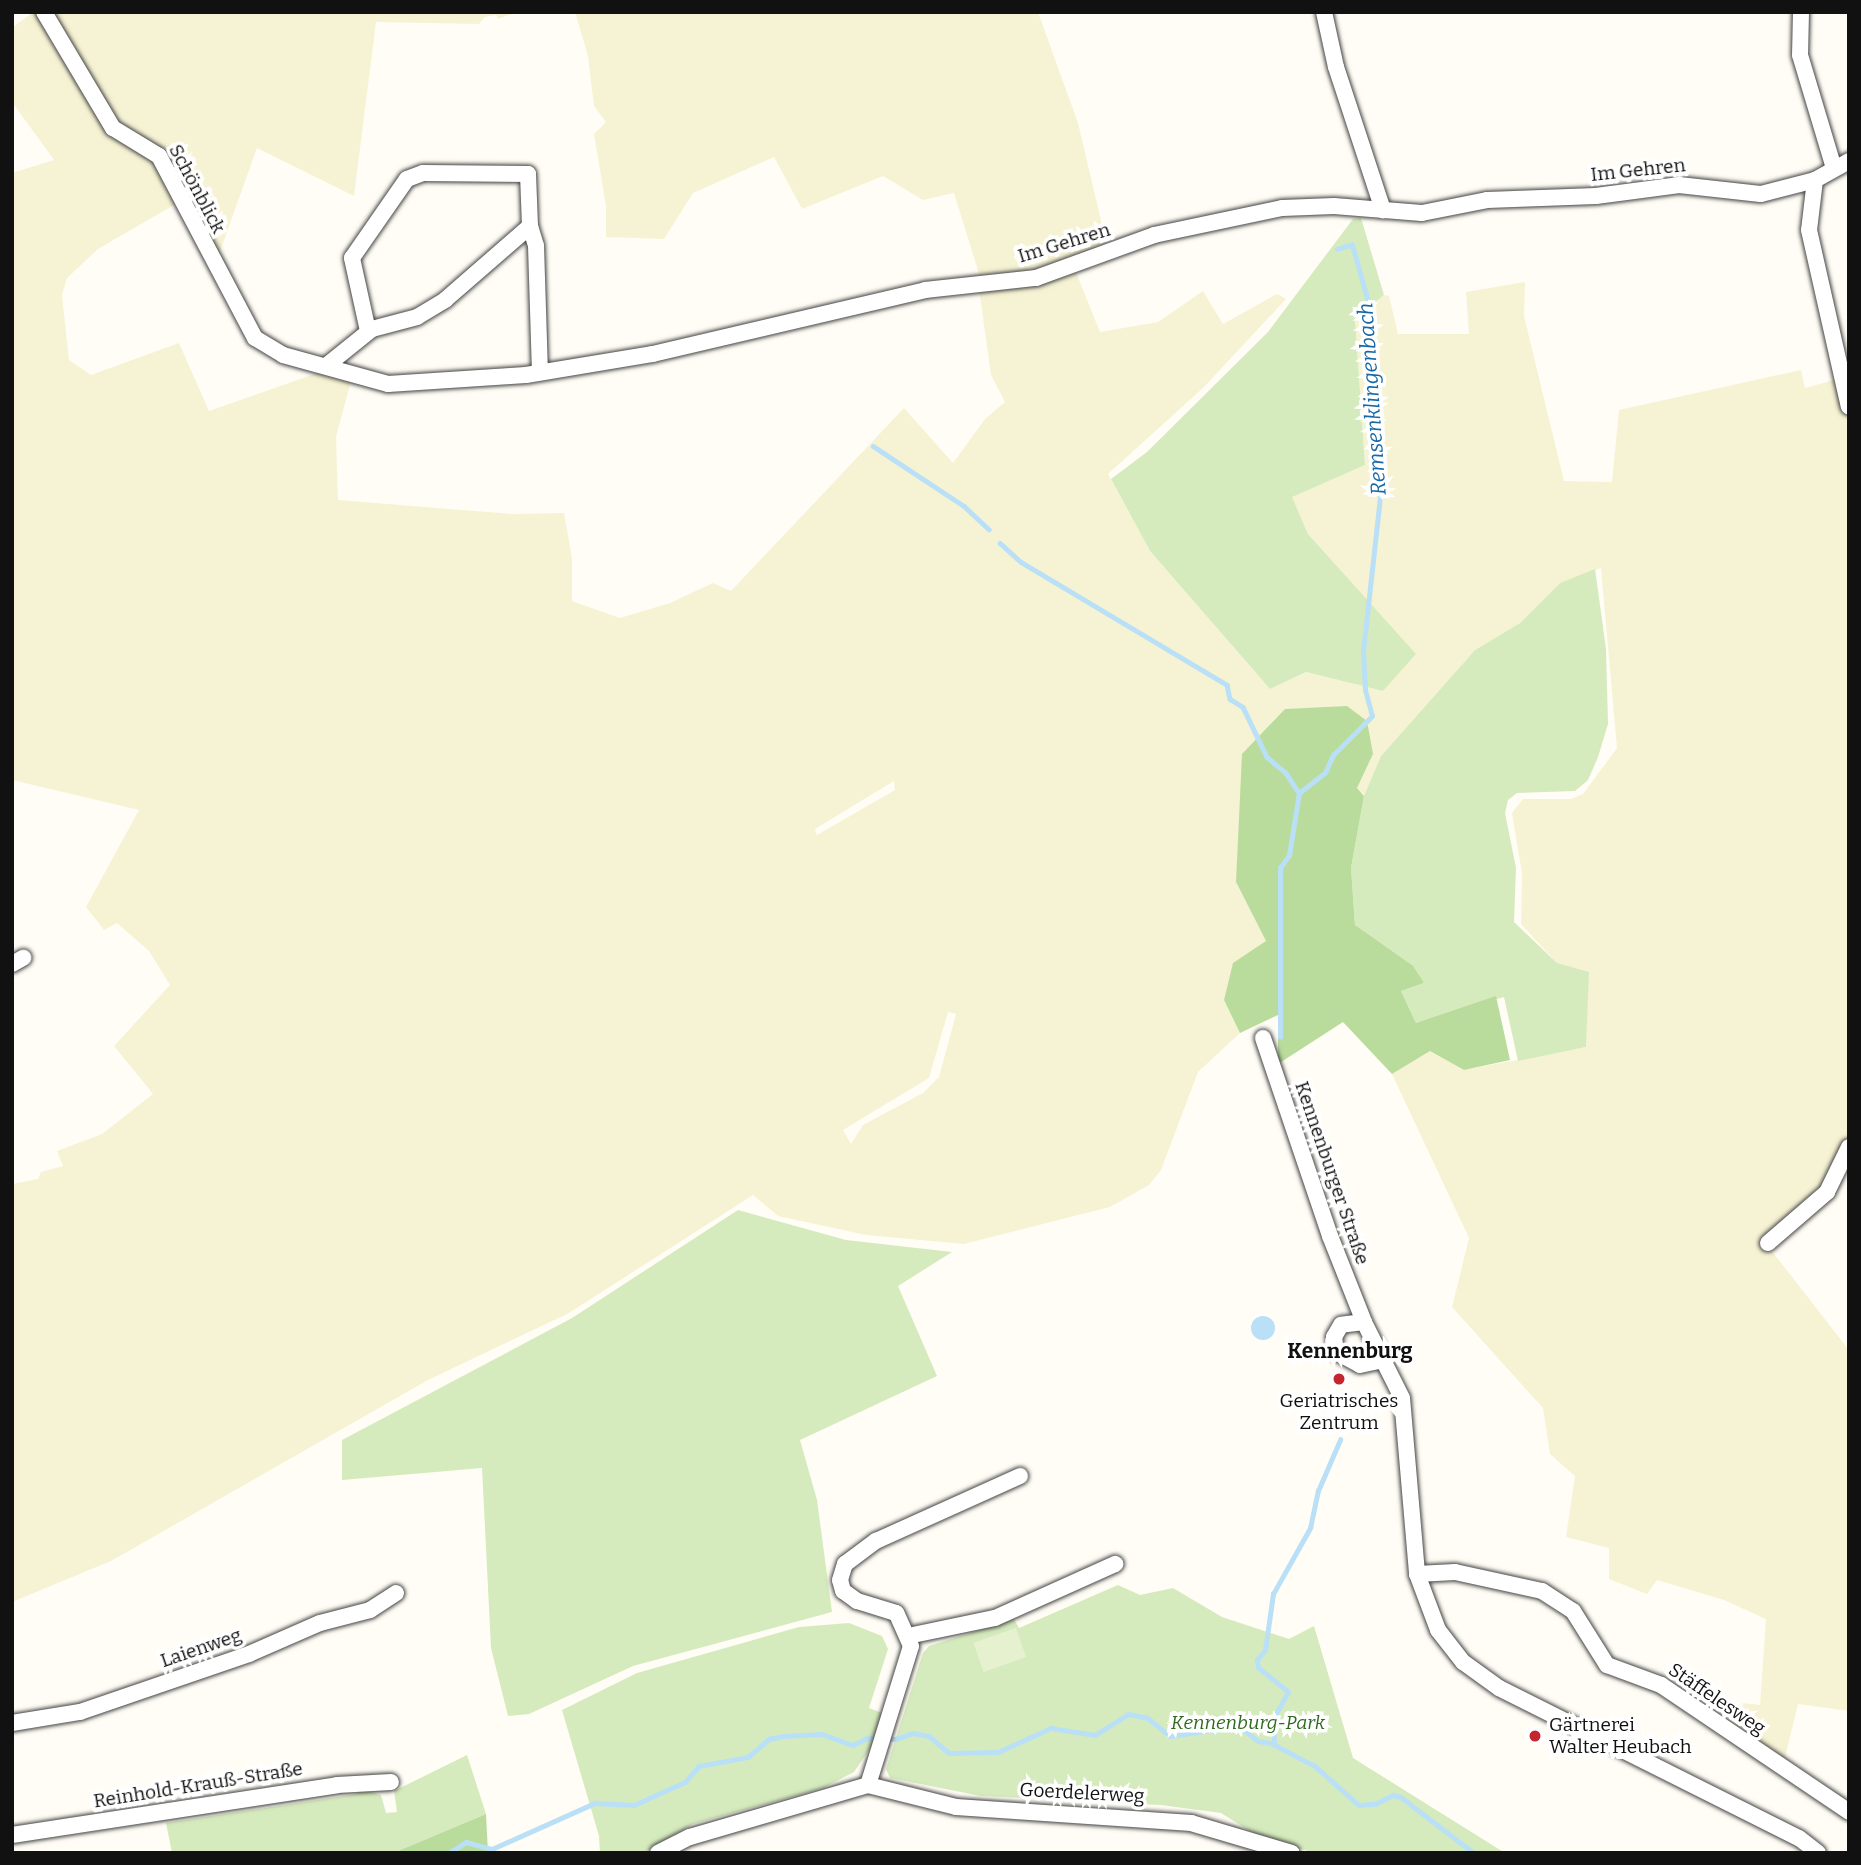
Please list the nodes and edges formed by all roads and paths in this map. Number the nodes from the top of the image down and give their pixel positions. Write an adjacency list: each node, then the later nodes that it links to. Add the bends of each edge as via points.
1 (44, 12): 10 (street, Schönblick, via 113,128 159,156 251,334 277,353)
2 (1324, 12): 6 (street, via 1336,67)
3 (1801, 12): 4 (street, via 1800,55)
4 (1841, 165): 5 (street, Im Gehren)
5 (1815, 180): 6 (street, Im Gehren, via 1761,194 1679,185 1596,196 1487,200 1422,213); 12 (street, via 1809,230)
6 (1383, 210): 8 (street, Im Gehren, via 1319,205 1269,210 1154,235 1036,278 925,290)
7 (530, 226): 9 (street, via 445,300 418,317); 9 (street, via 528,174 423,173 407,179 352,258); 11 (street, via 537,246)
8 (756, 328): 11 (street, Schönblick, via 653,354)
9 (368, 331): 10 (street)
10 (326, 366): 11 (street, Schönblick, via 396,384)
11 (540, 372)
12 (1849, 407)
13 (1263, 1038): 16 (street, Kennenburger Straße, via 1317,1201)
14 (1849, 1147): 15 (street, via 1827,1192)
15 (1768, 1243)
16 (1364, 1322): 17 (street, Kennenburger Straße); 17 (street, via 1341,1325 1334,1337 1336,1352 1360,1365)
17 (1383, 1360): 20 (street, Kennenburger Straße, via 1406,1416)
18 (1020, 1476): 22 (street, via 876,1541 848,1559 841,1575 844,1591 857,1601 896,1612)
19 (1115, 1564): 22 (street, via 995,1618)
20 (1417, 1574): 26 (street, Stäffelesweg, via 1455,1573 1542,1591 1573,1611 1608,1665 1661,1685); 30 (street, Kennenburger Straße, via 1438,1630 1478,1675 1799,1838)
21 (396, 1593): 23 (street, Laienweg, via 370,1611 320,1623 248,1654 80,1712)
22 (908, 1636): 25 (street, via 910,1657)
23 (12, 1723)
24 (391, 1782): 27 (street, Reinhold-Krauß-Straße, via 337,1786)
25 (868, 1785): 28 (street, via 690,1837); 29 (street, Goerdelerweg, via 956,1807 1191,1823)
26 (1849, 1812)
27 (12, 1835)
28 (658, 1853)
29 (1292, 1853)
30 (1818, 1853)

